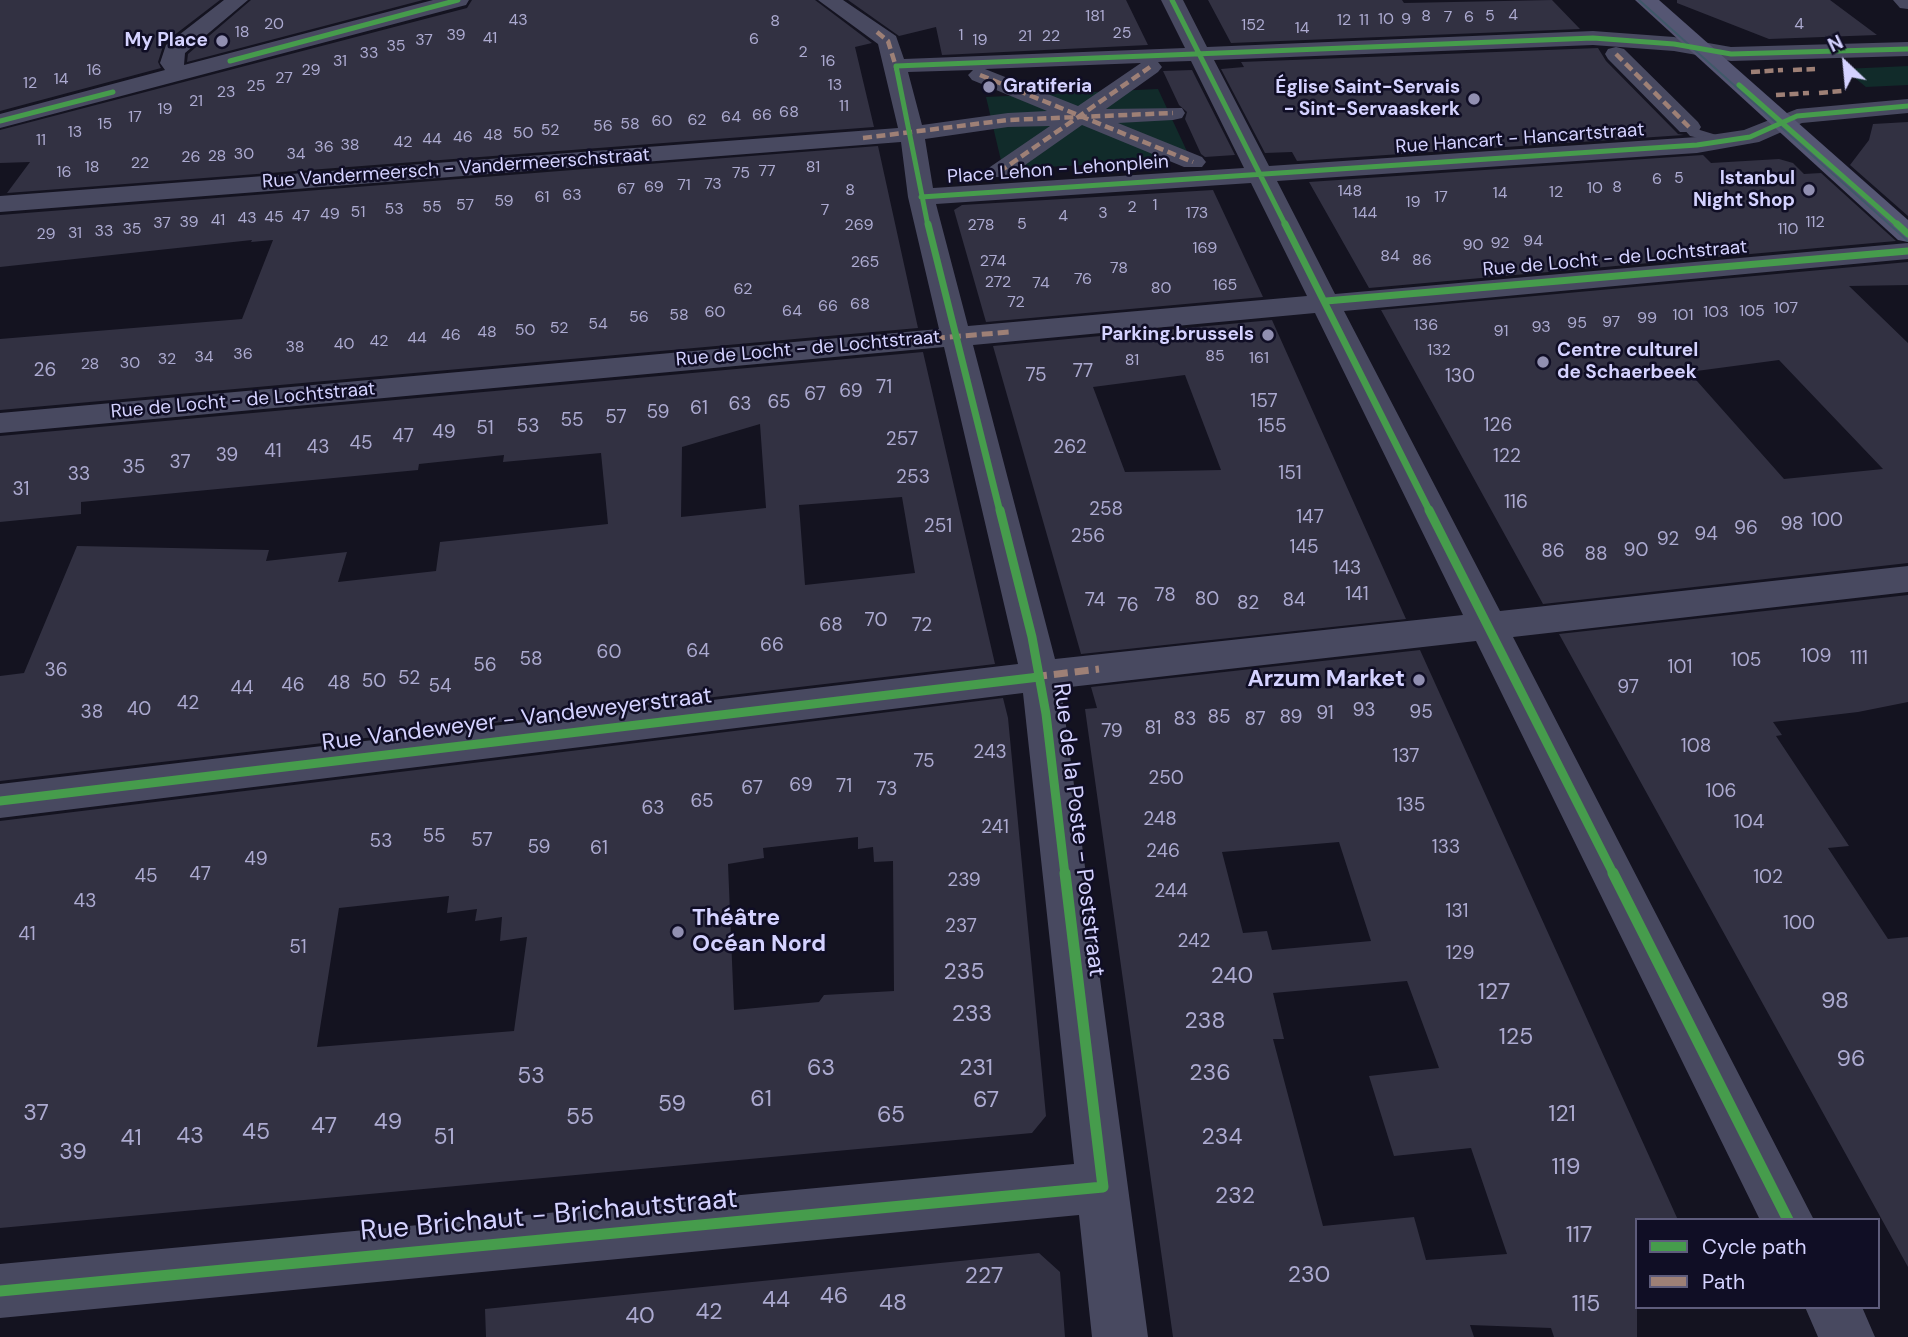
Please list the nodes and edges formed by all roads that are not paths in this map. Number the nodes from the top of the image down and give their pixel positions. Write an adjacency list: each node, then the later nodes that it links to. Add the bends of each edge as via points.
1 (237, 0): 16 (street, via 174,50 171,63)
2 (458, 0): 16 (street)
3 (829, 0): 13 (street, Place Lehon - Lehonplein, via 888,41)
4 (1172, 0): 11 (street)
5 (1646, 0): 9 (street)
6 (1904, 0): 7 (street)
7 (1908, 3)
8 (1632, 47): 9 (street); 11 (street, via 1593,38); 26 (street)
9 (1697, 48): 12 (street); 25 (street)
10 (1908, 50): 12 (street)
11 (1200, 55): 13 (street); 31 (street)
12 (1799, 65): 15 (street); 21 (street)
13 (896, 66): 27 (street, Place Lehon - Lehonplein)
14 (1150, 67): 23 (street)
15 (1751, 72)
16 (178, 74): 24 (street)
17 (980, 75): 23 (street)
18 (1823, 92): 19 (street)
19 (1776, 95)
20 (1908, 106): 21 (street, Rue Hancart - Hancartstraat)
21 (1871, 108): 25 (street, Rue Hancart - Hancartstraat, via 1797,116)
22 (1173, 113): 23 (street, Rue Vandermeersch - Vandermeerschstraat)
23 (1080, 117): 27 (street, Rue Vandermeersch - Vandermeerschstraat, via 1008,120); 29 (street); 30 (street)
24 (0, 121)
25 (1783, 124): 28 (street, Rue Hancart - Hancartstraat); 34 (street)
26 (1689, 127): 28 (lane, via 1695,134)
27 (912, 134): 32 (street, Place Lehon - Lehonplein); 33 (street, Rue Vandermeersch - Vandermeerschstraat)
28 (1735, 134): 31 (street, Rue Hancart - Hancartstraat)
29 (1193, 162)
30 (999, 172)
31 (1257, 173): 32 (street, Place Lehon - Lehonplein); 36 (street)
32 (921, 197): 37 (street, Rue de la Poste - Poststraat)
33 (0, 204)
34 (1908, 234)
35 (1908, 251): 36 (street, Rue de Locht - de Lochtstraat)
36 (1326, 301): 37 (street, Rue de Locht - de Lochtstraat); 40 (street)
37 (957, 336): 38 (street, Rue de Locht - de Lochtstraat); 41 (street, Rue de la Poste - Poststraat)
38 (0, 423)
39 (1908, 579): 40 (street, Rue Vandeweyer - Vandeweyerstraat)
40 (1490, 628): 41 (street, Rue Vandeweyer - Vandeweyerstraat); 44 (street)
41 (1039, 677): 42 (street, Rue Vandeweyer - Vandeweyerstraat); 43 (street, Rue de la Poste - Poststraat)
42 (0, 801)
43 (1103, 1187): 45 (street, Rue Brichaut - Brichautstraat); 47 (street, Rue de la Poste - Poststraat)
44 (1787, 1218)
45 (0, 1291)
46 (1833, 1309): 48 (street)
47 (1121, 1337)
48 (1847, 1337)

